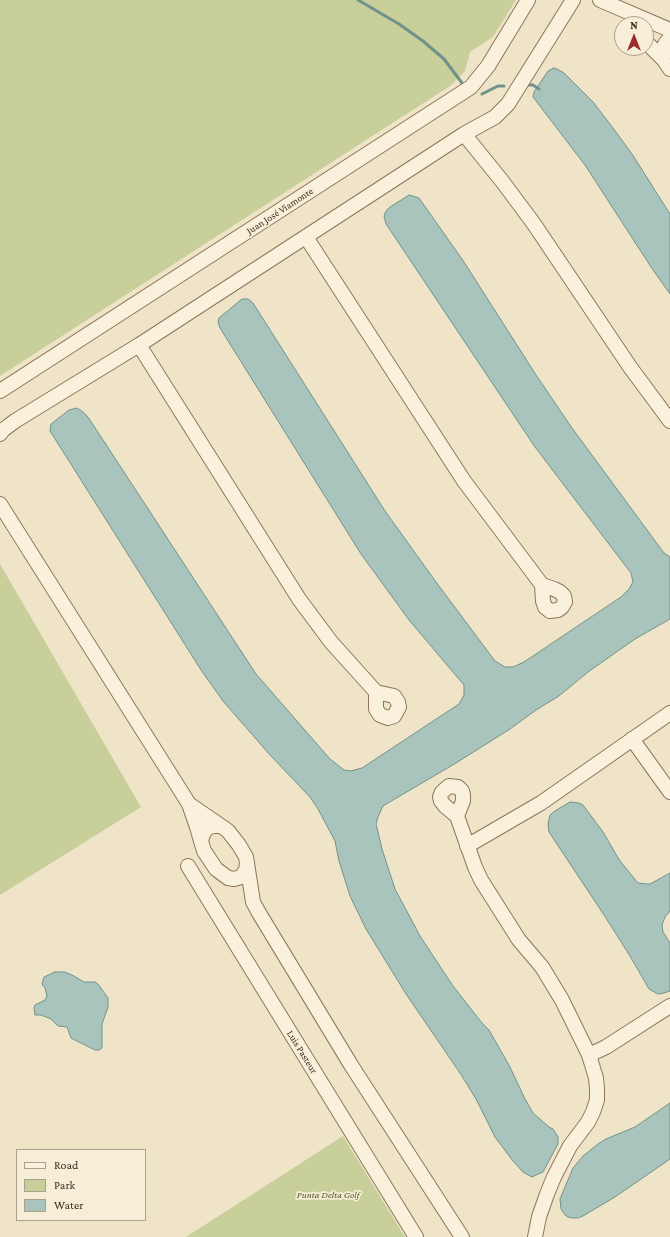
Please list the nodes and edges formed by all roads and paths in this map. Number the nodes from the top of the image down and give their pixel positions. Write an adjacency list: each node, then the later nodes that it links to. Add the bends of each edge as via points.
1 (528, 0): 12 (street, Juan José Viamonte, via 488,66 471,87)
2 (574, 0): 9 (street, via 508,104 495,117)
3 (605, 2): 4 (street); 5 (street)
4 (620, 16)
5 (670, 30)
6 (670, 38): 8 (street, via 663,49)
7 (654, 51): 8 (street)
8 (668, 67)
9 (464, 134): 10 (street); 13 (street, via 534,224 630,367)
10 (306, 237): 11 (street); 16 (street, via 444,452)
11 (139, 345): 14 (street, via 15,421); 17 (street, via 299,599 331,642)
12 (0, 391)
13 (670, 421)
14 (0, 434)
15 (0, 504): 21 (street)
16 (542, 585)
17 (376, 692)
18 (670, 713): 19 (street)
19 (632, 739): 20 (street); 25 (street, via 541,803)
20 (670, 792)
21 (189, 804): 23 (street); 24 (street)
22 (457, 816): 25 (street)
23 (221, 826): 24 (street, via 207,828); 26 (street, via 239,845)
24 (201, 841): 28 (street, via 204,851 216,869)
25 (467, 846): 31 (street, via 481,880 519,940 552,982)
26 (247, 863): 28 (street, via 241,877); 29 (street)
27 (188, 866): 32 (street, Luis Pasteur)
28 (228, 878): 29 (street)
29 (253, 902): 33 (street, via 347,1059)
30 (670, 1006): 31 (street)
31 (589, 1055): 34 (street, via 594,1069 597,1100 588,1122 570,1146 554,1177 539,1217)
32 (416, 1237)
33 (462, 1237)
34 (535, 1237)

